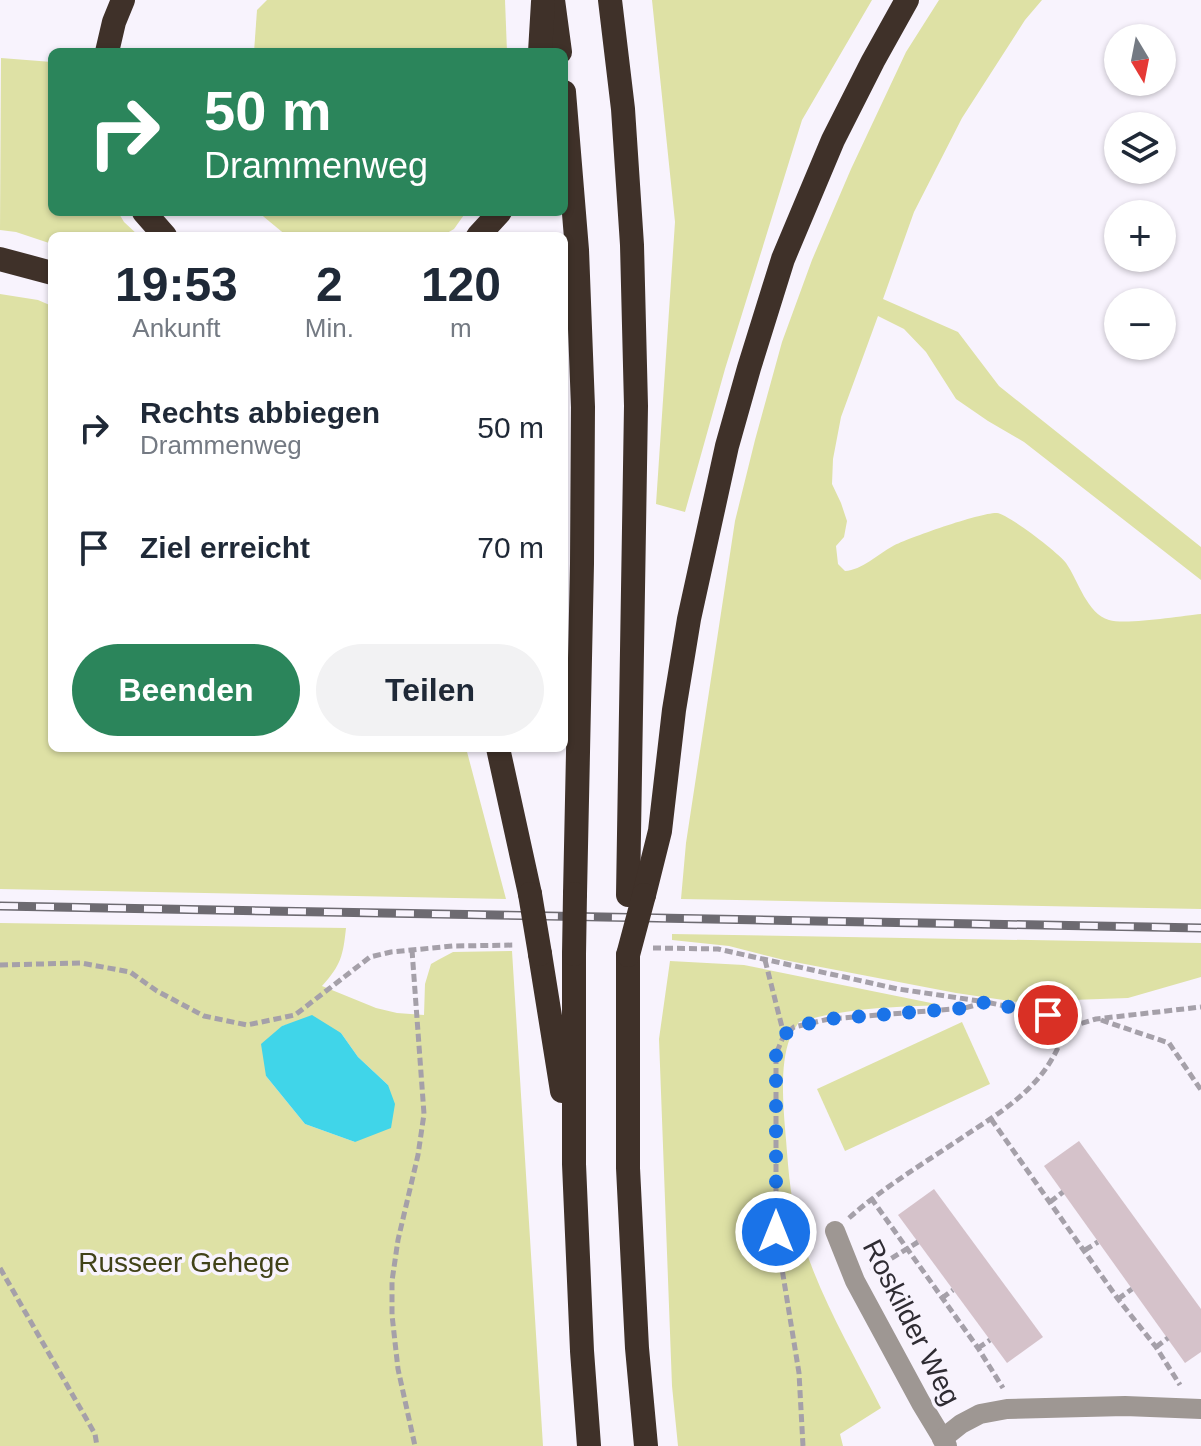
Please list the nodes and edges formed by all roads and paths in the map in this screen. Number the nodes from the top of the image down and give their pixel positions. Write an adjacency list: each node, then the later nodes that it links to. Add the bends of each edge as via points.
1 (123, 0): 6 (highway)
2 (543, 0): 7 (highway)
3 (553, 0): 8 (highway)
4 (610, 0): 17 (highway, via 632,245)
5 (907, 0): 17 (highway, via 833,140 783,259 749,368 689,619 660,831)
6 (108, 48)
7 (540, 48)
8 (559, 48)
9 (568, 141): 30 (highway, bridge, via 583,407)
10 (148, 216): 12 (highway)
11 (497, 216): 13 (highway)
12 (162, 232)
13 (483, 232)
14 (0, 259): 15 (highway)
15 (48, 272)
16 (499, 752): 18 (highway, bridge, via 530,894)
17 (636, 895): 20 (highway, bridge)
18 (535, 949): 19 (path); 30 (highway)
19 (412, 950): 22 (path, via 370,957 295,1015 247,1025 204,1016 130,972 81,963); 53 (path, via 424,1114 398,1240 392,1315)
20 (634, 951): 21 (path, via 718,949); 55 (highway, via 628,1168)
21 (765, 960): 23 (path); 27 (path)
22 (0, 965)
23 (986, 1002): 26 (path); 27 (path, via 829,1019 794,1027)
24 (1201, 1007): 25 (path)
25 (1096, 1019): 26 (path); 28 (path, via 1169,1043)
26 (1063, 1022): 29 (path, via 1061,1041 1036,1083)
27 (784, 1035): 56 (path, via 776,1054 776,1232 799,1373)
28 (1201, 1090)
29 (991, 1119): 32 (path); 33 (path)
30 (574, 1164): 54 (highway)
31 (1063, 1192): 33 (path)
32 (871, 1198): 34 (path); 37 (path)
33 (1050, 1202): 38 (path)
34 (835, 1231): 40 (street, Roskilder Weg)
35 (918, 1242): 37 (path)
36 (1098, 1242): 38 (path)
37 (907, 1249): 40 (path); 43 (path)
38 (1085, 1250): 44 (path)
39 (0, 1268): 52 (path)
40 (855, 1281): 51 (street, Roskilder Weg)
41 (1132, 1289): 44 (path)
42 (953, 1290): 43 (path)
43 (942, 1298): 48 (path)
44 (1118, 1299): 47 (path)
45 (1168, 1338): 47 (path)
46 (990, 1340): 48 (path)
47 (1156, 1347): 49 (path)
48 (978, 1348): 50 (path, via 1004,1390)
49 (1192, 1408): 50 (street, Roskilder Weg)
50 (1007, 1409): 51 (street, Roskilder Weg, via 980,1414)
51 (944, 1442)
52 (97, 1446)
53 (415, 1446)
54 (589, 1446)
55 (646, 1446)
56 (803, 1446)

